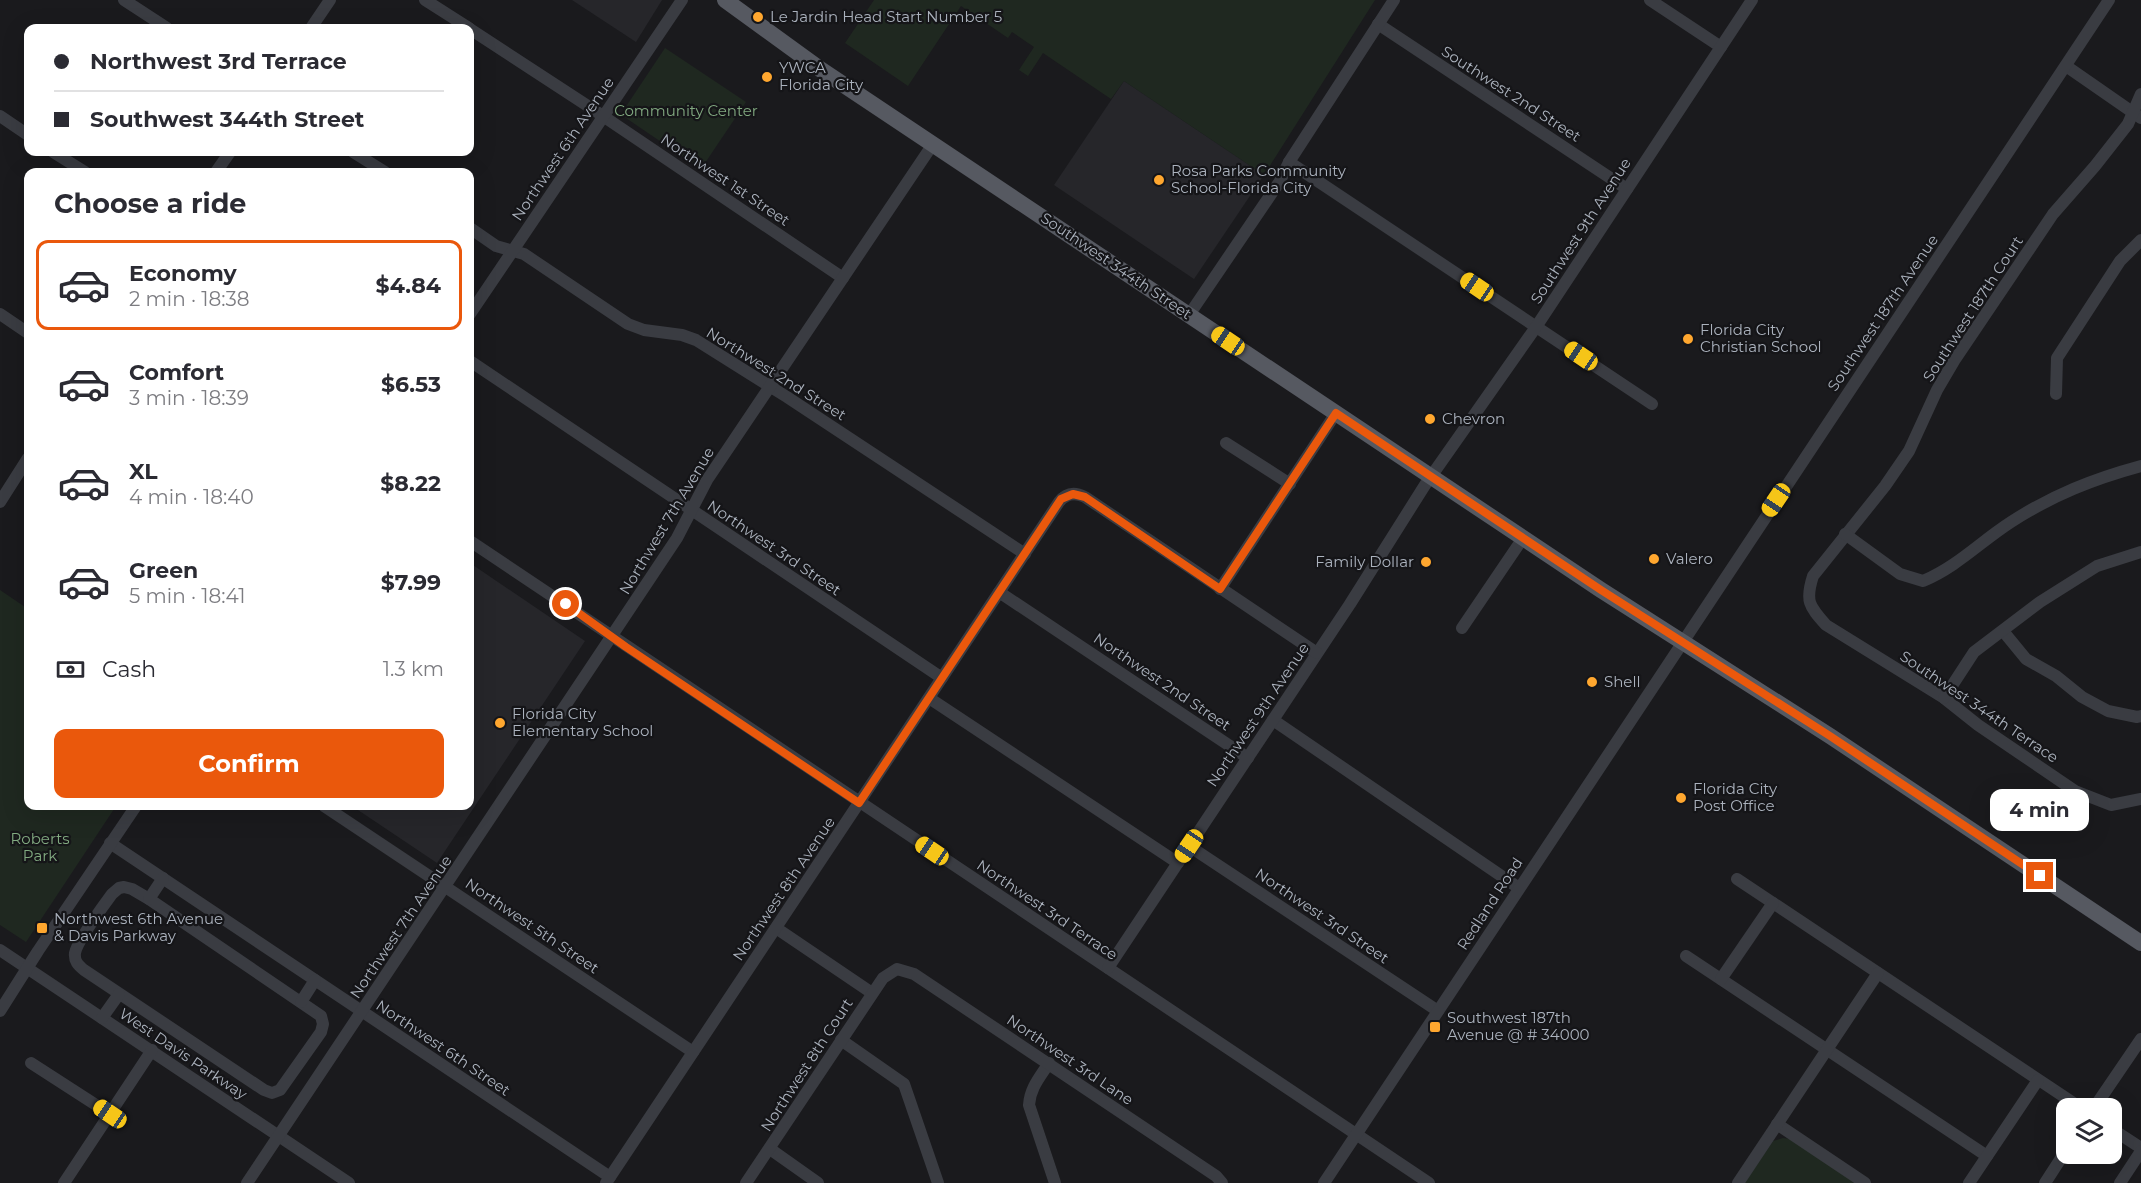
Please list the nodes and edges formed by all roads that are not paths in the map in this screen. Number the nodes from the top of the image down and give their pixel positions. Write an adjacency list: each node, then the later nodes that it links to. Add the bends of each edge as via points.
1 (124, 0): 10 (street)
2 (330, 0): 11 (street)
3 (425, 0): 12 (street, Northwest 1st Street)
4 (682, 0): 20 (street, Northwest 6th Avenue)
5 (725, 0): 22 (main road, Southwest 344th Street)
6 (1394, 0): 13 (street)
7 (1650, 0): 15 (street)
8 (1752, 0): 15 (street, Southwest 9th Avenue)
9 (2109, 0): 16 (street, Southwest 187th Avenue)
10 (161, 24)
11 (314, 24)
12 (461, 24)
13 (1378, 24): 25 (street); 28 (street, Southwest 2nd Street)
14 (474, 32): 20 (street, Northwest 1st Street)
15 (1721, 47): 28 (street, Southwest 9th Avenue)
16 (2066, 66): 18 (street); 61 (street, Southwest 187th Avenue)
17 (2141, 94): 18 (street, Southwest 187th Court)
18 (2137, 115): 50 (street, Southwest 187th Court, via 2053,214 1954,361 1909,451)
19 (0, 116): 21 (street)
20 (603, 116): 31 (street, Northwest 6th Avenue); 32 (street, Northwest 1st Street)
21 (24, 132)
22 (933, 144): 32 (street, Northwest 7th Avenue); 35 (main road, Southwest 344th Street)
23 (59, 156): 26 (street)
24 (359, 156): 27 (street)
25 (1289, 162): 35 (street); 36 (street)
26 (79, 168)
27 (379, 168)
28 (1627, 189): 36 (street, Southwest 9th Avenue)
29 (474, 231): 31 (street, Northwest 2nd Street, via 496,246)
30 (2141, 240): 40 (street, via 2120,261 2056,358)
31 (512, 250): 33 (street, Northwest 6th Avenue); 39 (street, Northwest 2nd Street, via 524,254 628,324 696,340)
32 (843, 278): 39 (street, Northwest 7th Avenue)
33 (474, 308)
34 (0, 314): 37 (street)
35 (1190, 315): 42 (main road, Southwest 344th Street)
36 (1536, 327): 41 (street); 46 (street, Southwest 9th Avenue)
37 (24, 330)
38 (474, 364): 49 (street, Northwest 3rd Street)
39 (769, 387): 49 (street, Northwest 7th Avenue); 54 (street, Northwest 2nd Street)
40 (2056, 394)
41 (1652, 404)
42 (1336, 413): 46 (main road, Southwest 344th Street); 47 (street)
43 (1226, 443): 47 (street)
44 (24, 464): 48 (street)
45 (2141, 466): 50 (street, via 2067,490 2010,523 1945,571 1923,581 1900,574)
46 (1431, 477): 51 (main road, Southwest 344th Street); 62 (street, Northwest 9th Avenue)
47 (1290, 484): 55 (street)
48 (0, 502)
49 (691, 510): 60 (street, Northwest 7th Avenue, via 677,538); 63 (street, Northwest 3rd Street)
50 (1845, 534): 57 (street, Southwest 187th Court, via 1814,576 1808,592)
51 (1523, 538): 58 (street); 61 (main road, Southwest 344th Street)
52 (474, 544): 60 (street, Northwest 3rd Terrace)
53 (2141, 552): 59 (street, via 2097,566 2040,602)
54 (1024, 555): 55 (street, Northwest 8th Avenue, via 1059,502 1068,495 1079,494); 56 (street, Northwest 8th Avenue)
55 (1220, 589): 62 (street)
56 (999, 592): 63 (street, Northwest 8th Avenue); 68 (street, Northwest 2nd Street)
57 (1810, 608): 65 (street, Southwest 344th Terrace, via 1826,625)
58 (1462, 628)
59 (2003, 632): 65 (street, via 1974,652); 66 (street, via 2026,659 2082,697 2108,711)
60 (612, 636): 70 (street, Northwest 3rd Terrace); 78 (street, Northwest 7th Avenue)
61 (1682, 642): 79 (street, Redland Road); 83 (main road, Southwest 344th Street)
62 (1317, 653): 67 (street, Northwest 9th Avenue)
63 (942, 678): 64 (street, Northwest 8th Avenue)
64 (929, 698): 70 (street, Northwest 8th Avenue); 75 (street)
65 (1944, 698): 69 (street, Southwest 344th Terrace, via 2075,791 2111,805)
66 (2141, 716)
67 (1273, 720): 68 (street, Northwest 9th Avenue); 79 (street)
68 (1248, 758): 74 (street, Northwest 9th Avenue)
69 (2141, 799)
70 (859, 803): 82 (street, Northwest 8th Avenue); 87 (street, Northwest 3rd Terrace)
71 (133, 810): 73 (street)
72 (330, 810): 78 (street, Northwest 5th Street)
73 (110, 843): 76 (street, Northwest 6th Street); 86 (street)
74 (1189, 846): 75 (street, Northwest 9th Avenue); 96 (street, Northwest 3rd Street)
75 (1178, 863): 87 (street, Northwest 9th Avenue)
76 (163, 879): 80 (street); 91 (street, Northwest 6th Street)
77 (1737, 879): 81 (street)
78 (445, 887): 97 (street, Northwest 7th Avenue); 103 (street, Northwest 5th Street)
79 (1519, 888): 96 (street, Redland Road)
80 (149, 899): 93 (street, via 132,889 119,888 76,950 75,959 80,967); 94 (street)
81 (1773, 903): 89 (street); 90 (street)
82 (776, 928): 92 (street); 103 (street, Northwest 8th Avenue)
83 (2141, 942)
84 (0, 950): 86 (street, West Davis Parkway)
85 (1686, 956): 90 (street)
86 (27, 968): 95 (street); 98 (street, West Davis Parkway)
87 (1108, 968): 111 (street, Northwest 3rd Terrace)
88 (897, 969): 92 (street, Northwest 8th Court, via 888,973); 105 (street, Northwest 3rd Lane, via 914,974)
89 (1878, 973): 101 (street); 106 (street)
90 (1721, 979): 101 (street)
91 (315, 980): 94 (street); 97 (street, Northwest 6th Street)
92 (872, 993): 100 (street, Northwest 8th Court)
93 (119, 994): 94 (street, via 272,1093 285,1086 322,1028 318,1013); 98 (street)
94 (301, 1002)
95 (0, 1011)
96 (1438, 1011): 111 (street, Redland Road)
97 (363, 1012): 112 (street, Northwest 7th Avenue); 118 (street, Northwest 6th Street)
98 (102, 1018): 102 (street, West Davis Parkway)
99 (2141, 1039): 108 (street)
100 (841, 1040): 114 (street, Northwest 8th Court); 124 (street, via 904,1084)
101 (1827, 1049): 110 (street); 116 (street)
102 (152, 1050): 109 (street); 112 (street, West Davis Parkway)
103 (693, 1052): 118 (street, Northwest 8th Avenue)
104 (32, 1063): 109 (street)
105 (1049, 1063): 125 (street, via 1029,1095 1029,1105); 126 (street, Northwest 3rd Lane)
106 (2038, 1080): 107 (street); 116 (street)
107 (2066, 1098)
108 (2101, 1098)
109 (110, 1114): 119 (street)
110 (1777, 1124): 129 (street); 130 (street)
111 (1356, 1134): 127 (street, Redland Road); 128 (street, Northwest 3rd Terrace)
112 (278, 1136): 120 (street, Northwest 7th Avenue); 121 (street, West Davis Parkway)
113 (2122, 1136): 115 (street)
114 (770, 1149): 122 (street, Northwest 8th Court); 123 (street)
115 (2141, 1150): 133 (street)
116 (1987, 1156): 131 (street)
117 (2057, 1164): 132 (street)
118 (608, 1180)
119 (64, 1183)
120 (247, 1183)
121 (349, 1183)
122 (746, 1183)
123 (818, 1183)
124 (938, 1183)
125 (1055, 1183)
126 (1222, 1183)
127 (1324, 1183)
128 (1429, 1183)
129 (1738, 1183)
130 (1865, 1183)
131 (1969, 1183)
132 (2044, 1183)
133 (2120, 1183)

